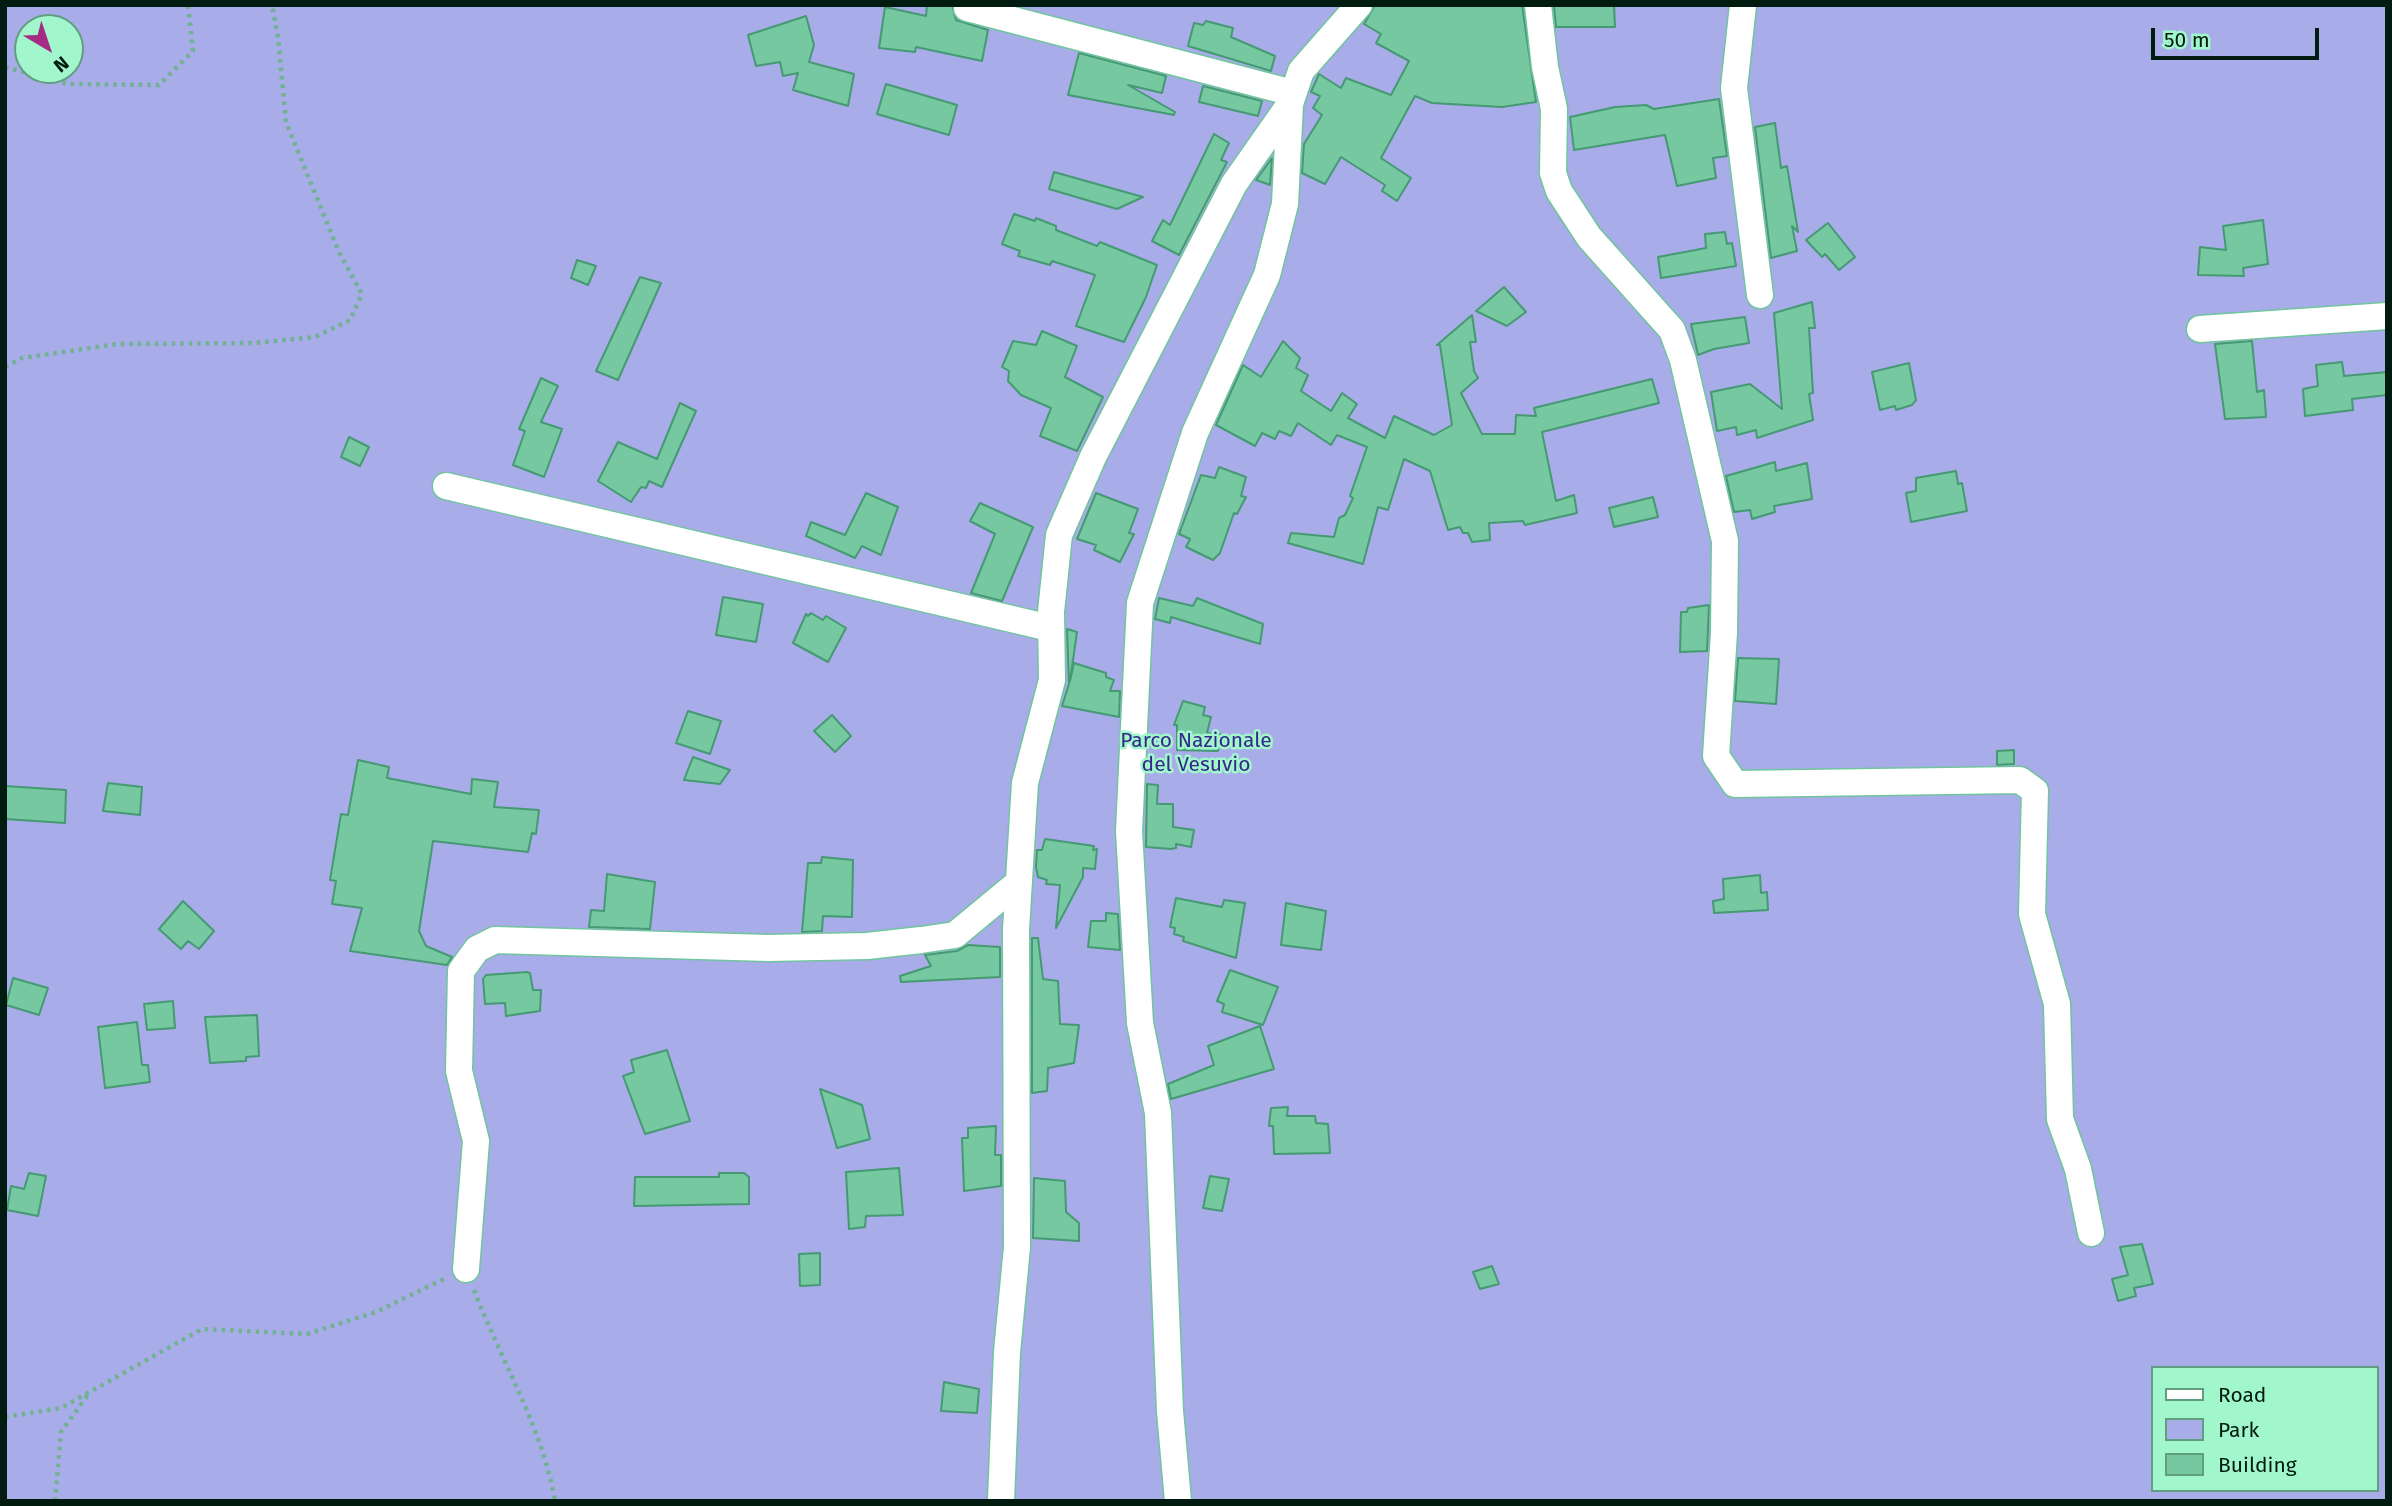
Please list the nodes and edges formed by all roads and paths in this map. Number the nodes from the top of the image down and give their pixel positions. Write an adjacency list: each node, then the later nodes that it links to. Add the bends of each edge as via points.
1 (188, 5): 7 (path, via 193,51 159,85 68,83)
2 (272, 5): 12 (path, via 286,122 338,250 362,294 350,320 315,337 256,343 118,344 22,358)
3 (1359, 5): 8 (street, via 1301,71)
4 (1538, 5): 16 (street, via 1554,109 1551,158 1559,191 1589,237 1672,330 1683,360 1724,541 1716,756 1735,783 2020,780 2035,791 2032,914 2057,1004 2060,1119 2078,1169)
5 (1743, 5): 9 (street, via 1734,88)
6 (967, 8): 8 (street)
7 (5, 67)
8 (1292, 99): 14 (street, via 1234,184 1093,457 1059,534); 23 (street, via 1285,204 1267,275 1195,433 1140,603 1130,845 1140,1023 1158,1113)
9 (1760, 295)
10 (2387, 316): 11 (street)
11 (2200, 329)
12 (5, 367)
13 (446, 486): 14 (street)
14 (1050, 628): 15 (street, via 1052,680 1025,783)
15 (1019, 882): 17 (street, via 955,935 921,940 867,946 768,947 495,940 477,949 461,971 459,1071 476,1140); 22 (street, via 1017,1247)
16 (2091, 1233)
17 (466, 1269): 18 (path, via 376,1312 307,1334 202,1329); 21 (path, via 496,1347 534,1422)
18 (91, 1391): 19 (path, via 61,1408); 20 (path, via 61,1432)
19 (5, 1417)
20 (55, 1501)
21 (555, 1501)
22 (1001, 1501)
23 (1178, 1501)

